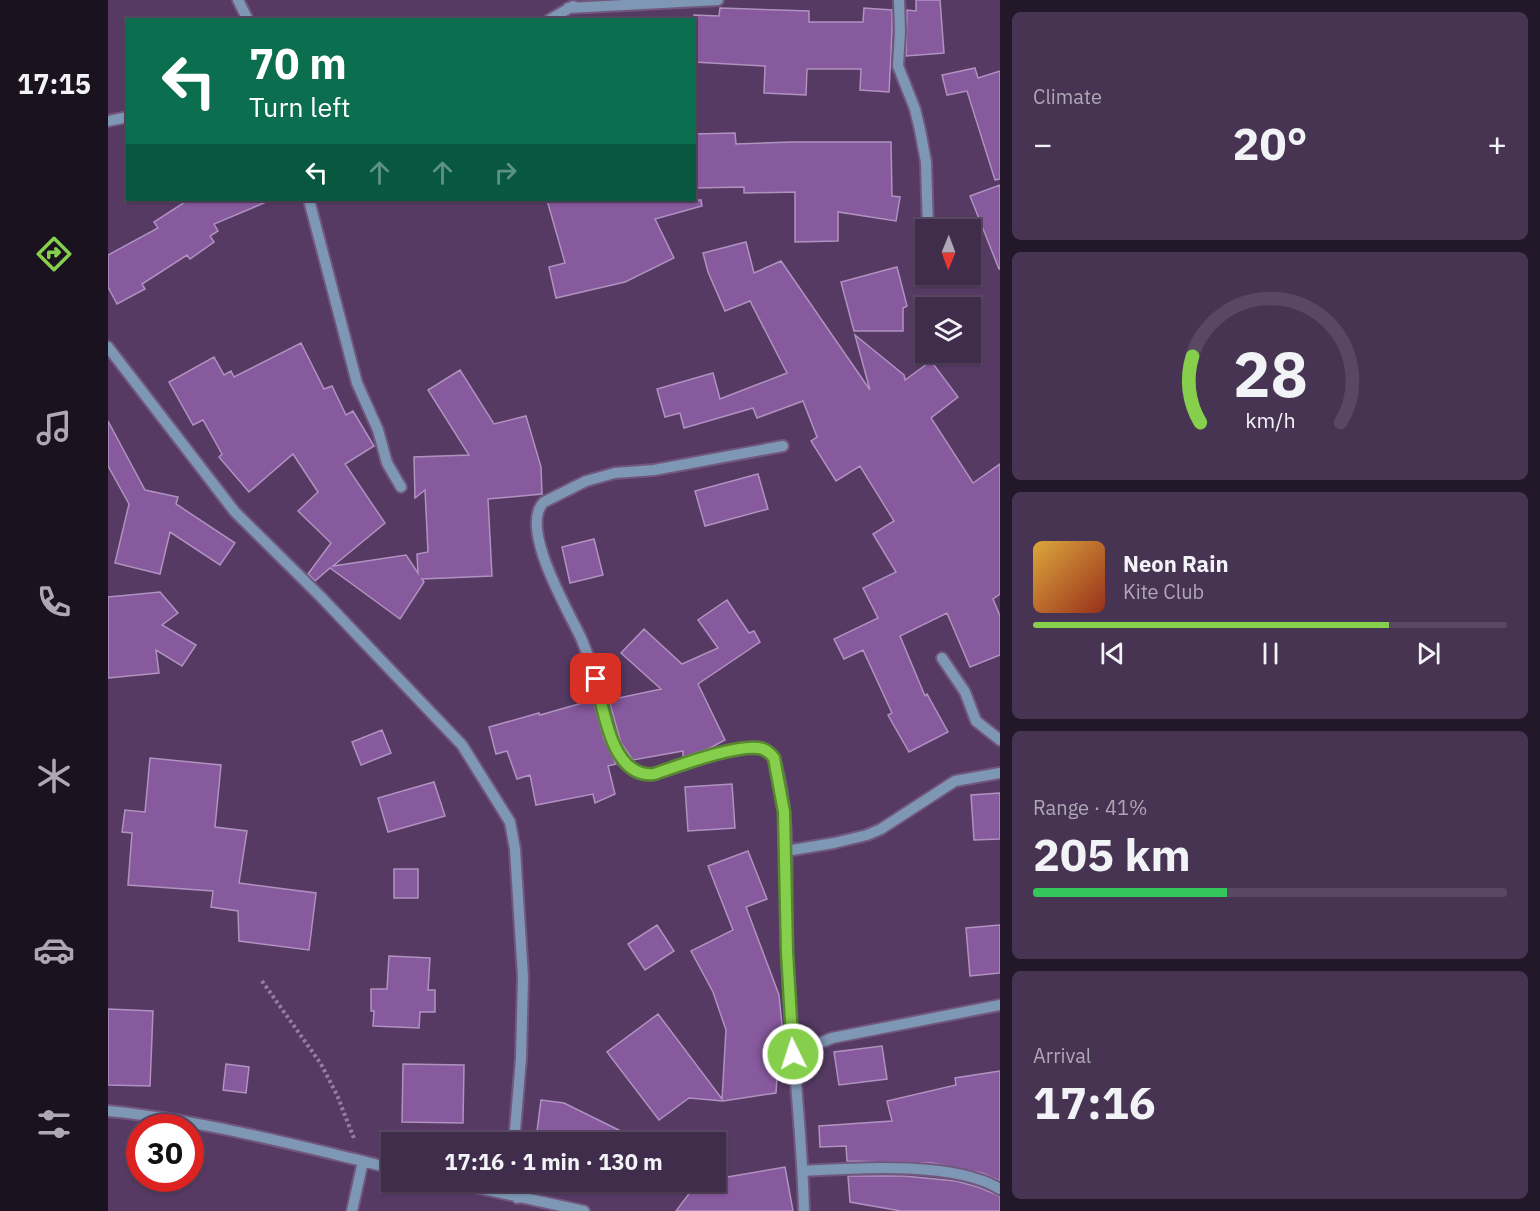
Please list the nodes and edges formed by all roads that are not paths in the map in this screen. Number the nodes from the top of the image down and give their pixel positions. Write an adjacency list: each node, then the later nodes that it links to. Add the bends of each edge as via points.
1 (238, 0): 6 (street)
2 (587, 0): 5 (street)
3 (718, 0): 5 (street)
4 (899, 0): 11 (street, via 898,66 920,130 926,162)
5 (568, 8): 7 (street)
6 (247, 18)
7 (552, 18)
8 (126, 117): 9 (street)
9 (108, 121)
10 (309, 201): 14 (street, via 357,383 378,430 387,464)
11 (928, 219)
12 (108, 347): 22 (street, via 235,512 462,745 510,822 524,977)
13 (783, 446): 18 (street, via 586,481 544,502 537,517 545,566 581,639 620,757 633,769 648,775 735,749 765,749 777,767)
14 (401, 487)
15 (942, 658): 16 (street, via 965,692 976,721)
16 (1000, 740)
17 (1000, 772): 18 (street, via 955,781 867,835)
18 (786, 851): 20 (street)
19 (1000, 1005): 20 (street, via 832,1038)
20 (793, 1054): 25 (street)
21 (108, 1111): 23 (street, via 216,1128)
22 (515, 1132)
23 (363, 1161): 24 (street); 30 (street)
24 (381, 1165)
25 (803, 1171): 26 (street, via 867,1167 950,1173 992,1184); 32 (street)
26 (1000, 1190)
27 (492, 1192): 29 (street)
28 (517, 1192): 29 (street)
29 (517, 1198): 31 (street)
30 (352, 1211)
31 (584, 1211)
32 (804, 1211)

